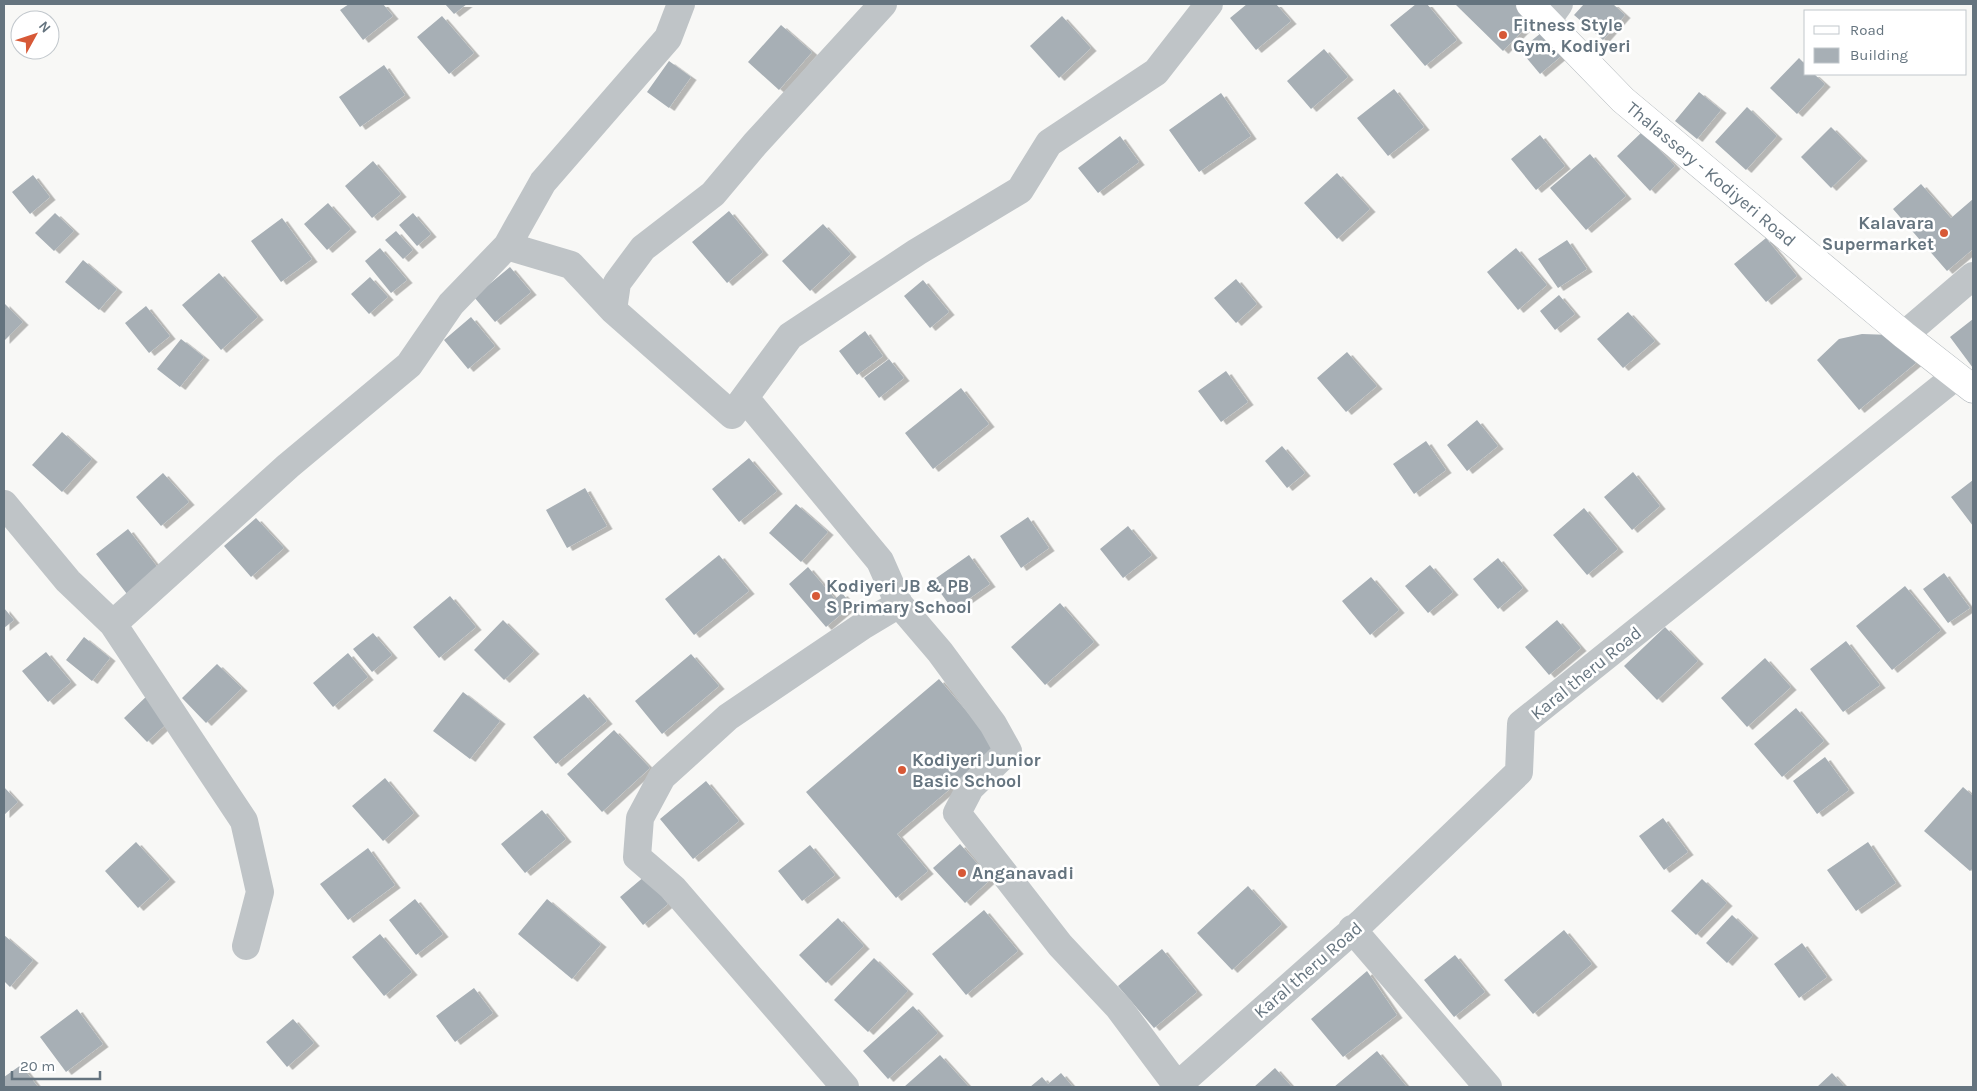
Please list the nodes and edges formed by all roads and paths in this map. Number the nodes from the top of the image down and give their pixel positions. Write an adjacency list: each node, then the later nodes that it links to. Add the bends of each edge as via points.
1 (681, 4): 5 (street, via 668,38 543,182)
2 (883, 4): 7 (street, via 713,194 643,248 618,283)
3 (1209, 4): 10 (street, via 1156,72 1049,142 1020,190 917,252 790,336)
4 (1545, 9): 8 (main road, Thalassery - Kodiyeri Road, via 1623,100)
5 (507, 246): 7 (street, via 571,265); 13 (street, via 451,304 409,364 288,466)
6 (1973, 276): 8 (street)
7 (613, 310): 10 (street, via 732,415)
8 (1904, 335): 9 (main road, Thalassery - Kodiyeri Road)
9 (1965, 382): 14 (street, Karal theru Road, via 1521,724 1519,772)
10 (745, 398): 12 (street, via 880,561)
11 (4, 504): 13 (street, via 68,581)
12 (899, 604): 16 (street, via 728,717 662,777 640,818 637,858 673,888); 17 (street, via 940,652 1008,750 970,788 957,813 1060,945 1119,1008)
13 (113, 624): 15 (street, via 244,821 260,892)
14 (1352, 929): 17 (street, Karal theru Road); 18 (street)
15 (246, 946)
16 (845, 1087)
17 (1178, 1087)
18 (1488, 1087)

